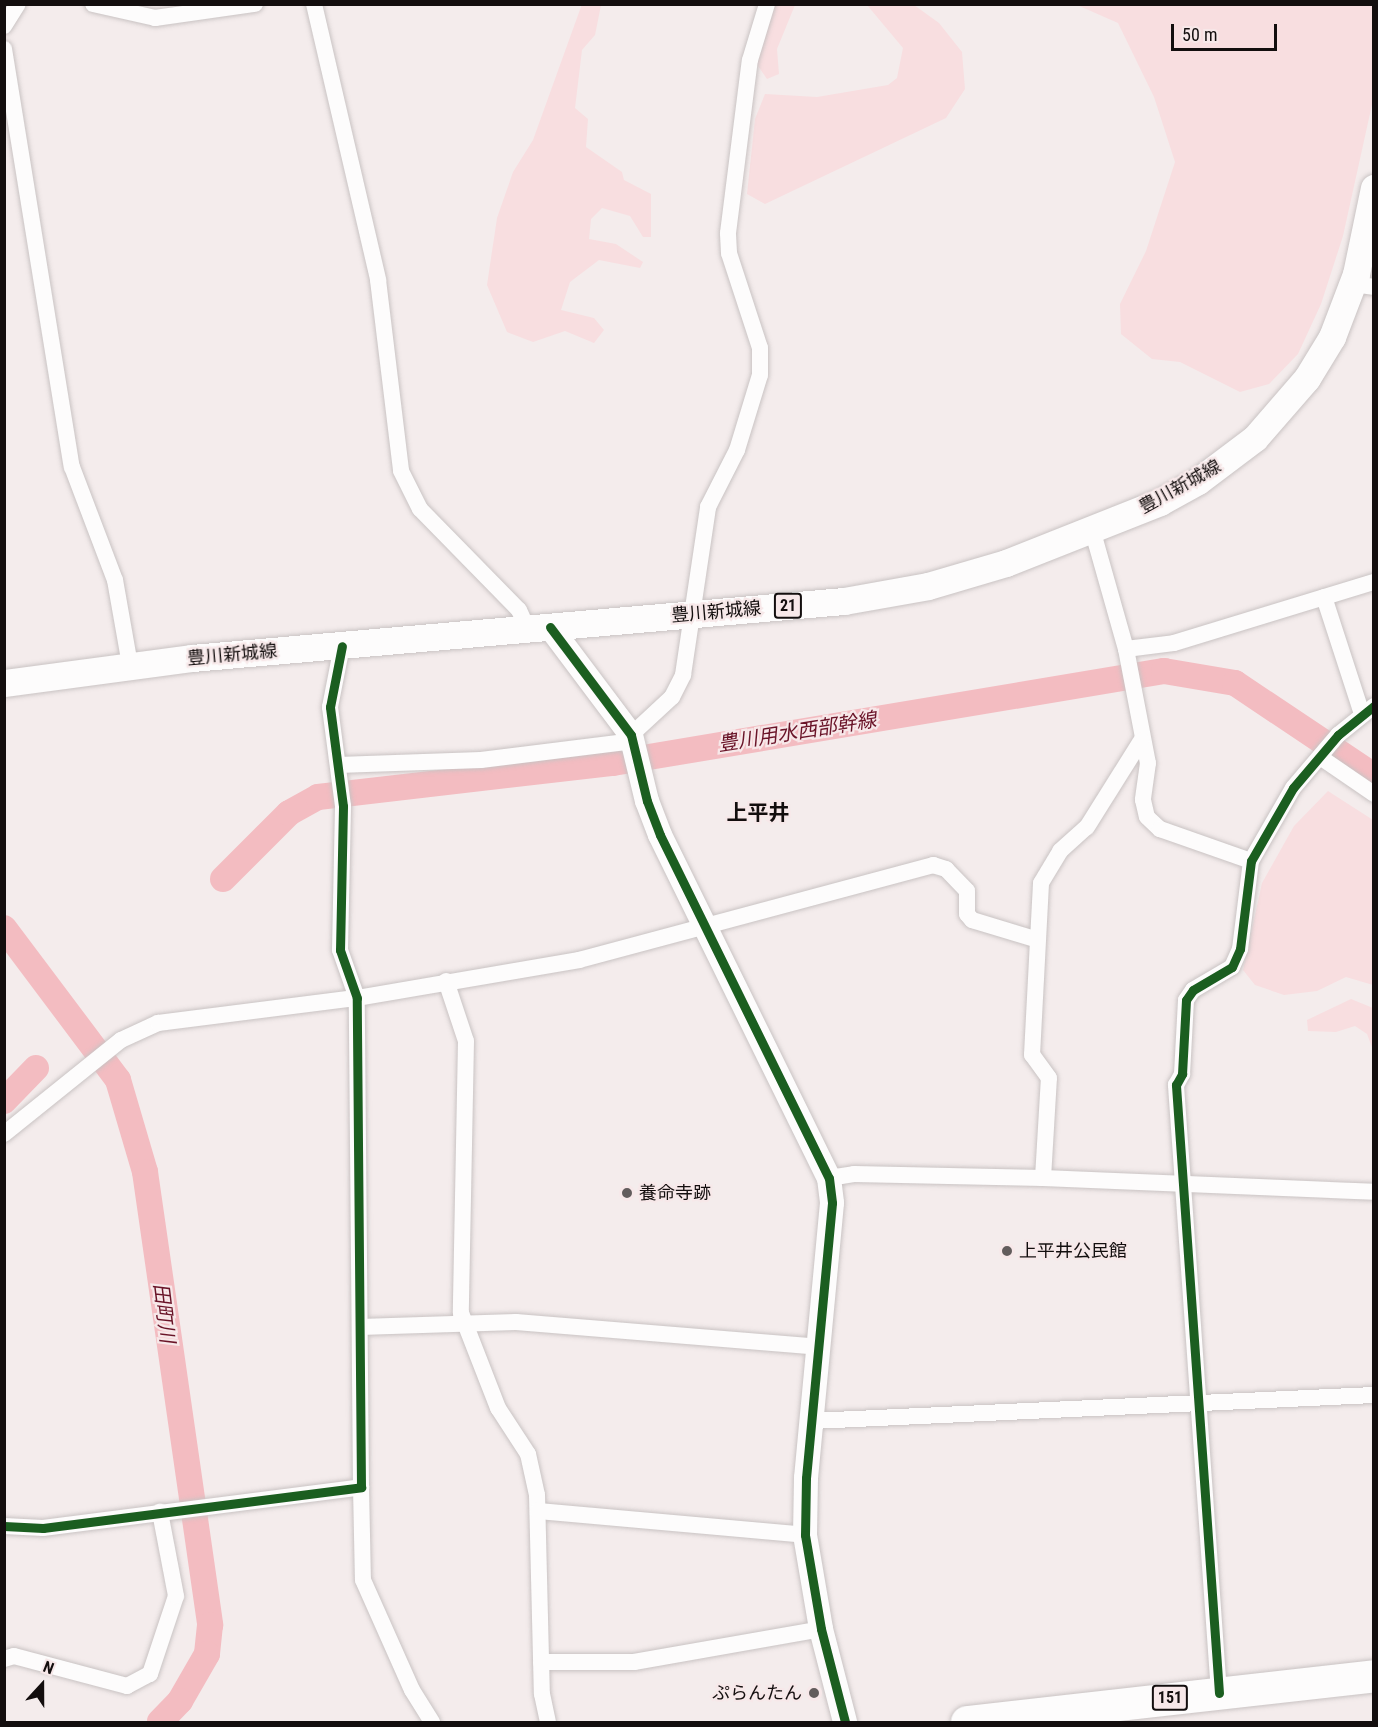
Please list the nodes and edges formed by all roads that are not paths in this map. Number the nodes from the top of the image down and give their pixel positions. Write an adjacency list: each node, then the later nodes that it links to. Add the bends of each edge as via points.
1 (18, 4): 6 (street)
2 (93, 4): 3 (street, via 155,18)
3 (255, 4)
4 (314, 4): 14 (street, via 378,280 400,471 420,509)
5 (767, 4): 13 (street, via 750,60 728,233 729,253 760,348 760,375 737,450 708,507)
6 (4, 26)
7 (4, 49): 17 (street, via 72,467 115,580)
8 (1374, 188): 9 (main road, 豊川新城線 / 21)
9 (1363, 286): 10 (main road, 豊川新城線 / 21, via 1307,378 1256,438 1198,481)
10 (1092, 529): 13 (main road, 豊川新城線 / 21, via 1006,563 928,586 844,601); 16 (street)
11 (1374, 582): 12 (street)
12 (1324, 597): 16 (street); 19 (street)
13 (695, 613): 14 (main road, 豊川新城線 / 21); 21 (street, via 684,675)
14 (539, 628): 15 (main road, 豊川新城線 / 21); 21 (street)
15 (342, 646): 17 (main road, 豊川新城線 / 21); 23 (street, via 330,707)
16 (1126, 656): 20 (street)
17 (130, 665): 18 (main road, 豊川新城線 / 21)
18 (4, 683)
19 (1368, 710): 22 (street)
20 (1141, 741): 25 (street, via 1148,763 1143,800 1148,817 1160,829); 27 (street, via 1087,827 1060,851 1041,883)
21 (635, 748): 23 (street); 26 (street, via 656,824)
22 (1322, 754): 24 (street); 25 (street, via 1293,788)
23 (339, 770): 29 (street, via 340,950)
24 (1374, 794)
25 (1251, 861): 33 (street, via 1240,949 1232,967 1193,990 1186,1000 1182,1074 1176,1085)
26 (706, 926): 27 (street, via 933,865 946,869 967,891 967,914 972,920); 28 (street, via 579,960); 31 (street)
27 (1035, 939): 32 (street, via 1032,1055 1049,1078)
28 (446, 981): 29 (street); 35 (street, via 466,1041)
29 (357, 998): 30 (street, via 158,1023 135,1031); 36 (street)
30 (4, 1134)
31 (829, 1178): 32 (street, via 854,1174); 37 (street, via 832,1203)
32 (1043, 1178): 33 (street)
33 (1181, 1182): 34 (street); 39 (street)
34 (1374, 1192)
35 (463, 1324): 36 (street); 37 (street, via 516,1322); 43 (street, via 498,1408 528,1454)
36 (360, 1327): 41 (street)
37 (818, 1347): 40 (street)
38 (1374, 1395): 39 (street)
39 (1198, 1401): 40 (street); 50 (street)
40 (812, 1421): 45 (street)
41 (361, 1487): 42 (street); 51 (street, via 363,1580 412,1690)
42 (168, 1511): 44 (street, via 43,1528); 47 (street, via 176,1596 150,1674 127,1686 14,1656)
43 (538, 1511): 45 (street); 48 (street)
44 (4, 1526)
45 (805, 1535): 46 (street)
46 (821, 1629): 48 (street, via 634,1662); 53 (street)
47 (4, 1659)
48 (541, 1662): 52 (street)
49 (1374, 1676): 50 (highway, 151)
50 (1219, 1693): 54 (highway, 151)
51 (432, 1722)
52 (548, 1722)
53 (845, 1722)
54 (967, 1722)

